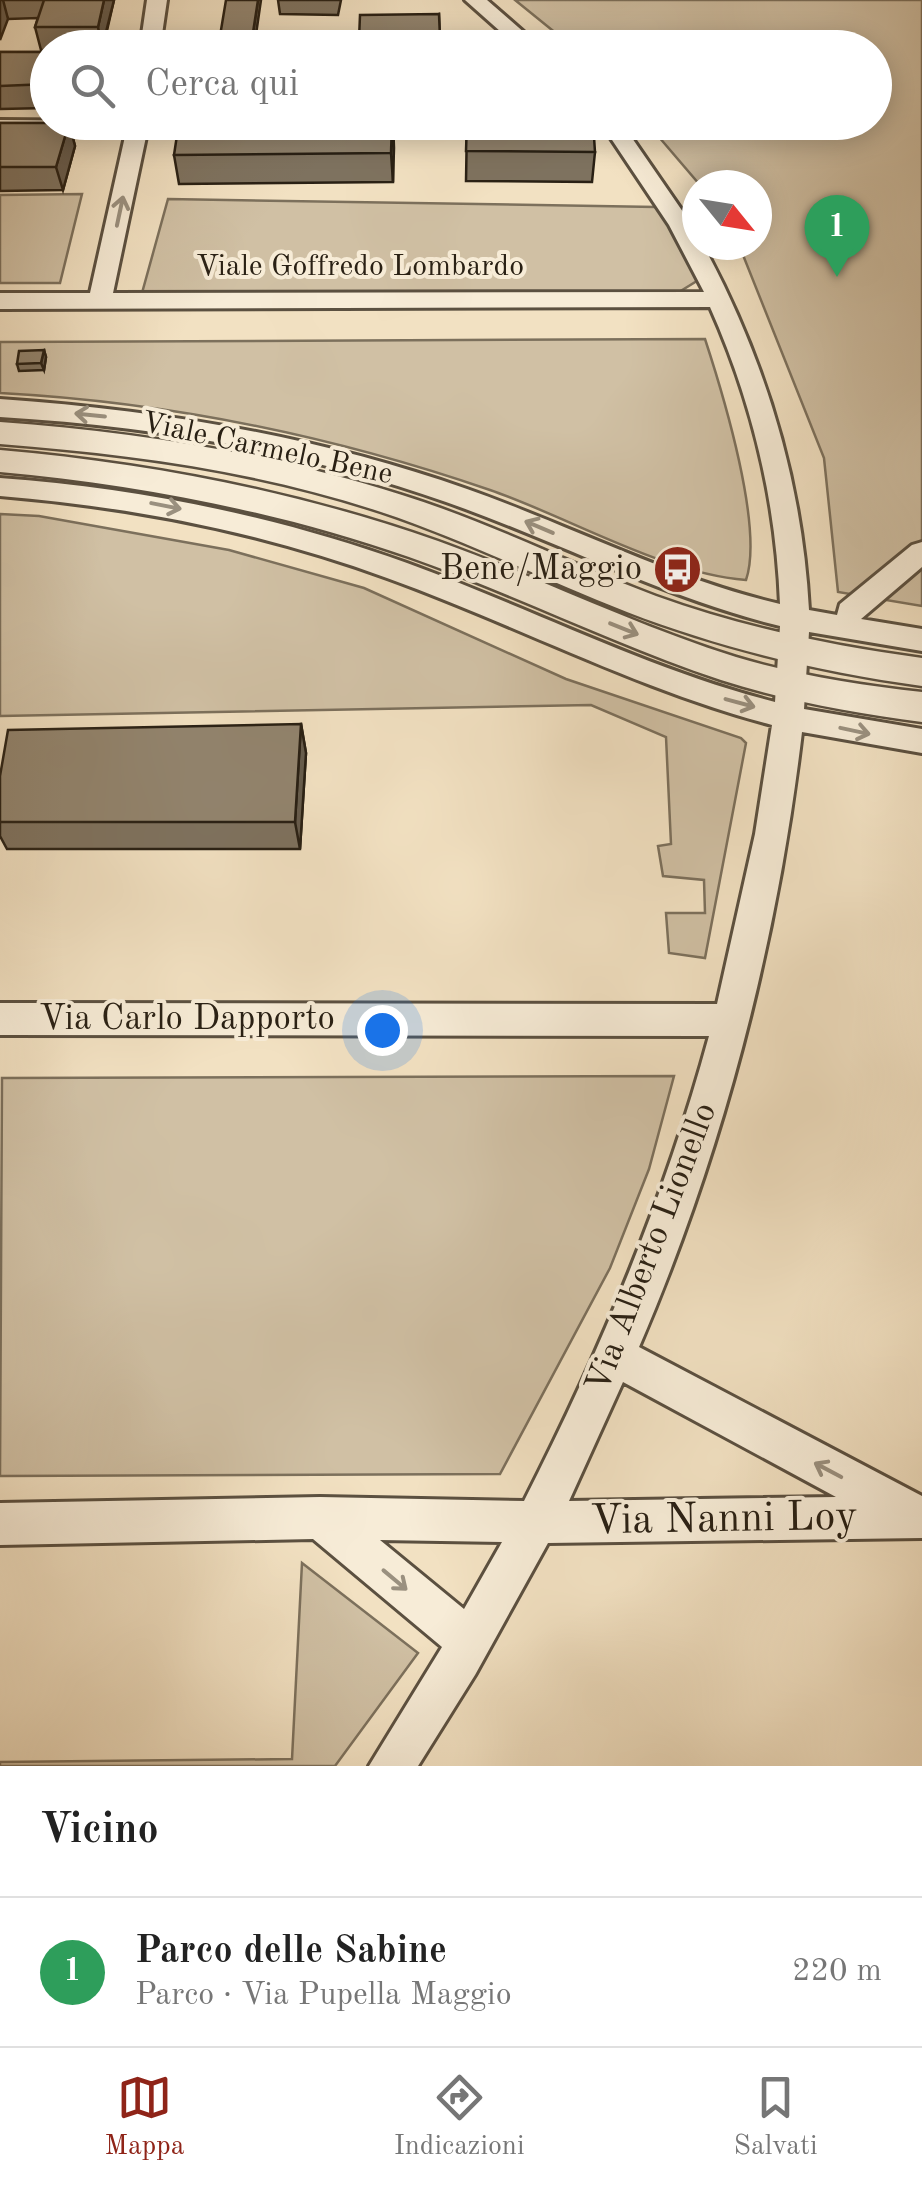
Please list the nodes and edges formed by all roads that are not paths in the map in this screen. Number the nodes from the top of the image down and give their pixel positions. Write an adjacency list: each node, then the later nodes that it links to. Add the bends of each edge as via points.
1 (157, 0): 3 (street)
2 (475, 0): 4 (street)
3 (153, 30)
4 (511, 30)
5 (0, 126): 6 (street)
6 (30, 126)
7 (135, 140): 10 (street, one-way to 7)
8 (623, 140): 9 (street, Via Alberto Lionello, via 682,223)
9 (721, 298): 10 (street, Viale Goffredo Lombardo); 22 (street, Via Alberto Lionello, via 775,458 793,574)
10 (100, 300): 11 (street, Viale Goffredo Lombardo)
11 (0, 302)
12 (0, 408): 15 (street, Viale Carmelo Bene, one-way to 12, via 210,431)
13 (0, 433): 17 (street, Viale Carmelo Bene, via 128,444)
14 (0, 461): 17 (street, Viale Carmelo Bene, via 134,474 271,501)
15 (414, 481): 17 (street, Viale Carmelo Bene); 22 (street, Viale Carmelo Bene, one-way to 15, via 716,596)
16 (0, 487): 19 (street, Viale Carmelo Bene, one-way to 19, via 167,506)
17 (342, 505): 19 (street, Viale Carmelo Bene); 22 (street, Viale Carmelo Bene, via 483,572 709,662)
18 (922, 552): 20 (street)
19 (354, 556): 22 (street, Viale Carmelo Bene, one-way to 22, via 696,691)
20 (850, 612)
21 (922, 640): 22 (street, Viale Carmelo Bene)
22 (793, 668): 23 (street, Viale Carmelo Bene); 24 (street, Viale Carmelo Bene); 25 (street, Viale Carmelo Bene, one-way to 25); 27 (street, Via Alberto Lionello, via 768,854)
23 (922, 672)
24 (922, 707)
25 (922, 741)
26 (0, 1019): 27 (street, Via Carlo Dapporto)
27 (733, 1020): 28 (street, Via Alberto Lionello, via 688,1173)
28 (614, 1355): 29 (street, Via Nanni Loy, one-way to 28); 31 (street, Via Alberto Lionello)
29 (918, 1517): 31 (street, Via Nanni Loy)
30 (320, 1518): 31 (street, Via Nanni Loy); 32 (street, Via Nanni Loy); 33 (street, one-way to 33)
31 (534, 1522): 33 (street, Via Alberto Lionello)
32 (0, 1524)
33 (470, 1642): 34 (street, Via Alberto Lionello)
34 (392, 1766)

